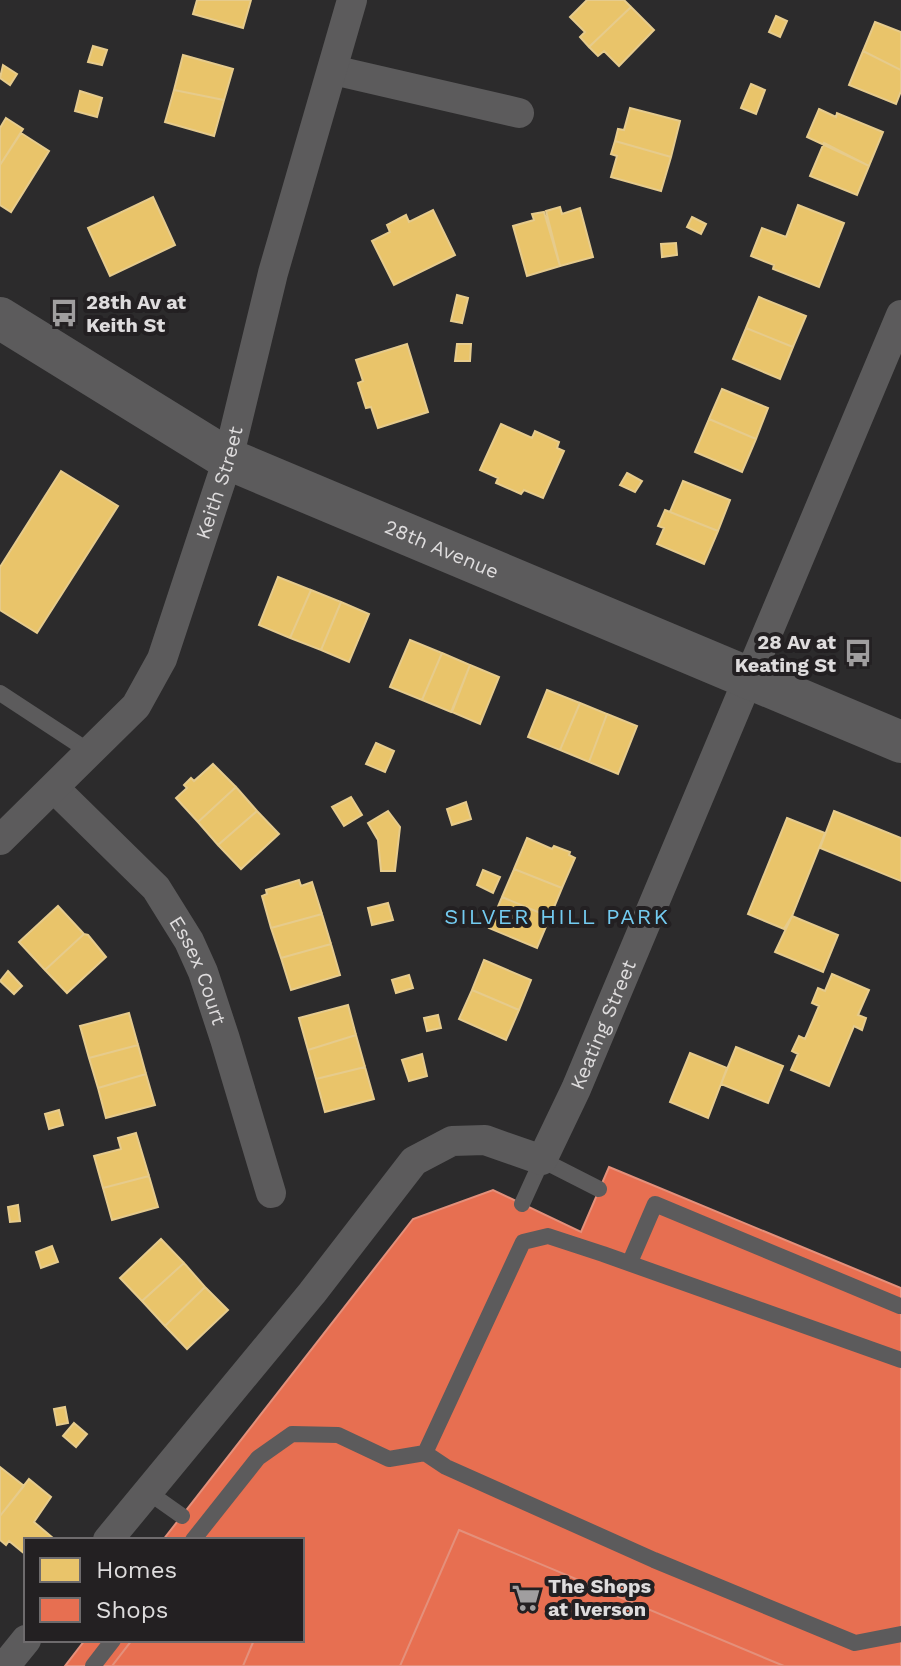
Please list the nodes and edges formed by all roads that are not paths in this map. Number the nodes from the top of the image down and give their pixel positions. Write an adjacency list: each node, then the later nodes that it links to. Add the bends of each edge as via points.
1 (352, 0): 2 (street, Keith Street)
2 (333, 70): 3 (street); 6 (street, Keith Street, via 273,273)
3 (519, 113)
4 (901, 315): 7 (street, Keating Street)
5 (0, 318): 6 (street, 28th Avenue)
6 (228, 459): 7 (street, 28th Avenue); 10 (street, Keith Street, via 162,659 136,706)
7 (746, 679): 9 (street, 28th Avenue); 13 (street, Keating Street)
8 (0, 693): 10 (lane)
9 (901, 742)
10 (90, 752): 11 (street, Keith Street)
11 (54, 788): 12 (street, Keith Street); 15 (street, Essex Court, via 156,888 189,941)
12 (0, 840)
13 (542, 1160): 14 (lane); 16 (lane); 21 (street, via 485,1140 452,1141 414,1161)
14 (599, 1189)
15 (271, 1193)
16 (522, 1204)
17 (630, 1262): 18 (lane, via 655,1204); 19 (lane); 20 (lane, via 548,1236 523,1242)
18 (900, 1306)
19 (901, 1360)
20 (425, 1453): 24 (lane, via 389,1459 338,1435 292,1434 258,1458); 25 (lane, via 654,1560 855,1643)
21 (148, 1492): 22 (lane); 23 (street)
22 (182, 1516)
23 (110, 1538)
24 (195, 1538)
25 (901, 1634)
26 (24, 1642): 28 (street)
27 (111, 1642): 29 (lane)
28 (5, 1666)
29 (93, 1666)

